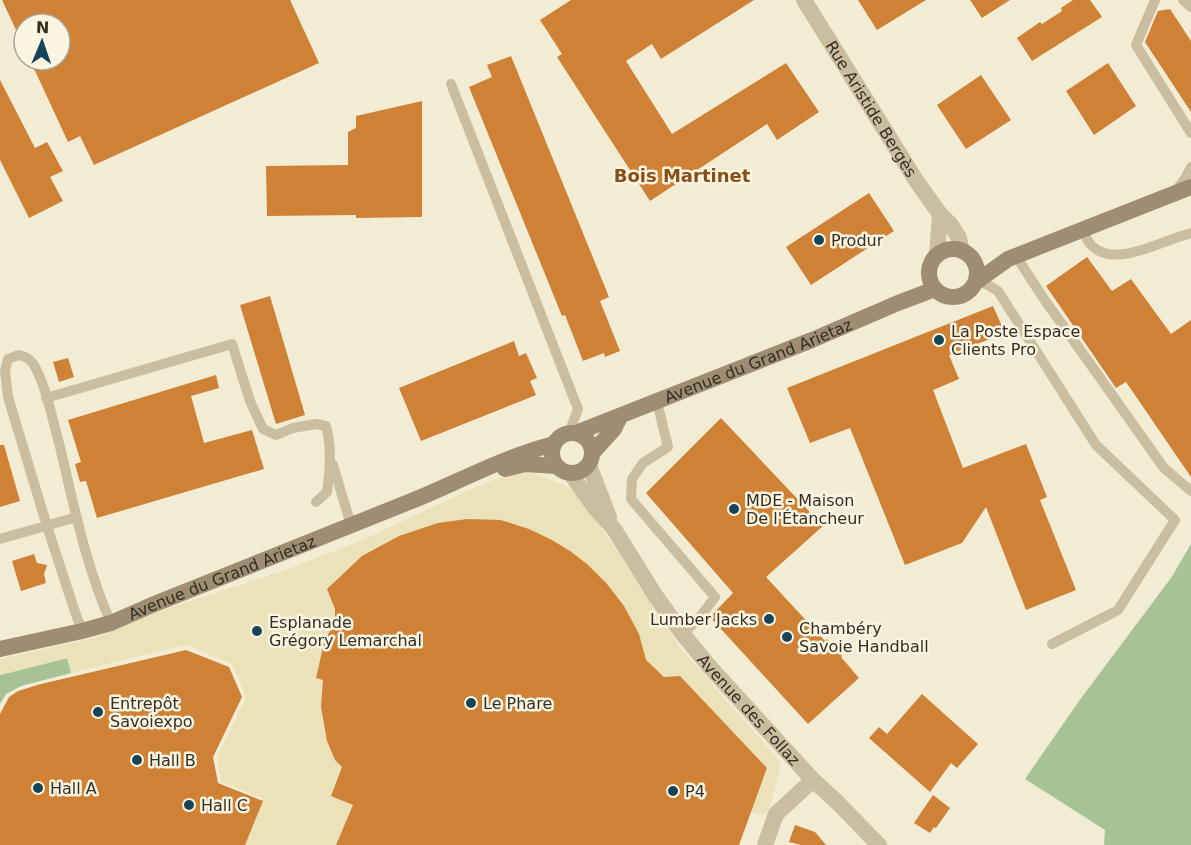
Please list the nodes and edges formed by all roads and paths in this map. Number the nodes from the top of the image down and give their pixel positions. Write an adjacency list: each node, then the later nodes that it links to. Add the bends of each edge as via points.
1 (804, 0): 10 (street, Rue Aristide Bergès)
2 (1155, 0): 6 (lane, via 1136,45)
3 (1183, 0): 4 (lane)
4 (1191, 7)
5 (451, 84): 24 (lane, via 578,409)
6 (1191, 133)
7 (1191, 167): 9 (lane)
8 (1191, 187): 9 (main road)
9 (1173, 194): 11 (main road)
10 (940, 214): 13 (street); 14 (street, Rue Aristide Bergès, via 951,225)
11 (1082, 230): 12 (lane, via 1093,246 1107,254 1126,254); 15 (main road)
12 (1191, 233)
13 (937, 255): 14 (main road, via 951,249); 16 (main road)
14 (967, 255): 15 (main road); 17 (main road, via 976,266)
15 (1012, 258): 17 (main road); 31 (lane, via 1164,468)
16 (929, 271): 18 (main road); 19 (main road, Avenue du Grand Arietaz)
17 (976, 282): 18 (main road, via 972,289 957,297); 41 (lane, via 998,291 1096,446 1175,520 1118,610)
18 (935, 289): 19 (main road, Avenue du Grand Arietaz)
19 (898, 303): 22 (main road, Avenue du Grand Arietaz)
20 (3, 386): 21 (lane, via 8,358 19,355 30,359); 35 (lane)
21 (46, 398): 26 (lane, via 232,344 262,429 276,435 293,428 326,426); 33 (lane)
22 (657, 402): 23 (main road, Avenue du Grand Arietaz); 40 (lane, via 668,447 643,463 632,479 631,499 716,597)
23 (620, 417): 24 (main road, Avenue du Grand Arietaz); 27 (main road)
24 (573, 433): 25 (main road); 27 (main road, via 588,440)
25 (554, 444): 28 (main road); 30 (main road, Avenue du Grand Arietaz, via 500,461)
26 (330, 454): 32 (lane, via 327,492); 34 (lane)
27 (591, 459): 29 (main road, via 584,470); 36 (street, Avenue des Follaz)
28 (556, 466): 29 (main road); 30 (main road, Avenue du Grand Arietaz, via 525,464)
29 (571, 474): 36 (street, Avenue des Follaz)
30 (439, 490): 34 (main road, Avenue du Grand Arietaz)
31 (1191, 491)
32 (316, 502)
33 (77, 517): 35 (lane); 38 (lane, via 101,601)
34 (351, 525): 38 (main road, Avenue du Grand Arietaz)
35 (47, 526): 37 (lane); 39 (lane)
36 (614, 529): 40 (street, Avenue des Follaz)
37 (0, 539)
38 (111, 622): 39 (main road, Avenue du Grand Arietaz)
39 (82, 631): 42 (main road, Avenue du Grand Arietaz)
40 (682, 633): 43 (street, Avenue des Follaz)
41 (1052, 644)
42 (0, 649)
43 (813, 780): 44 (street, Avenue des Follaz); 45 (street, via 776,814)
44 (875, 843)
45 (765, 845)

